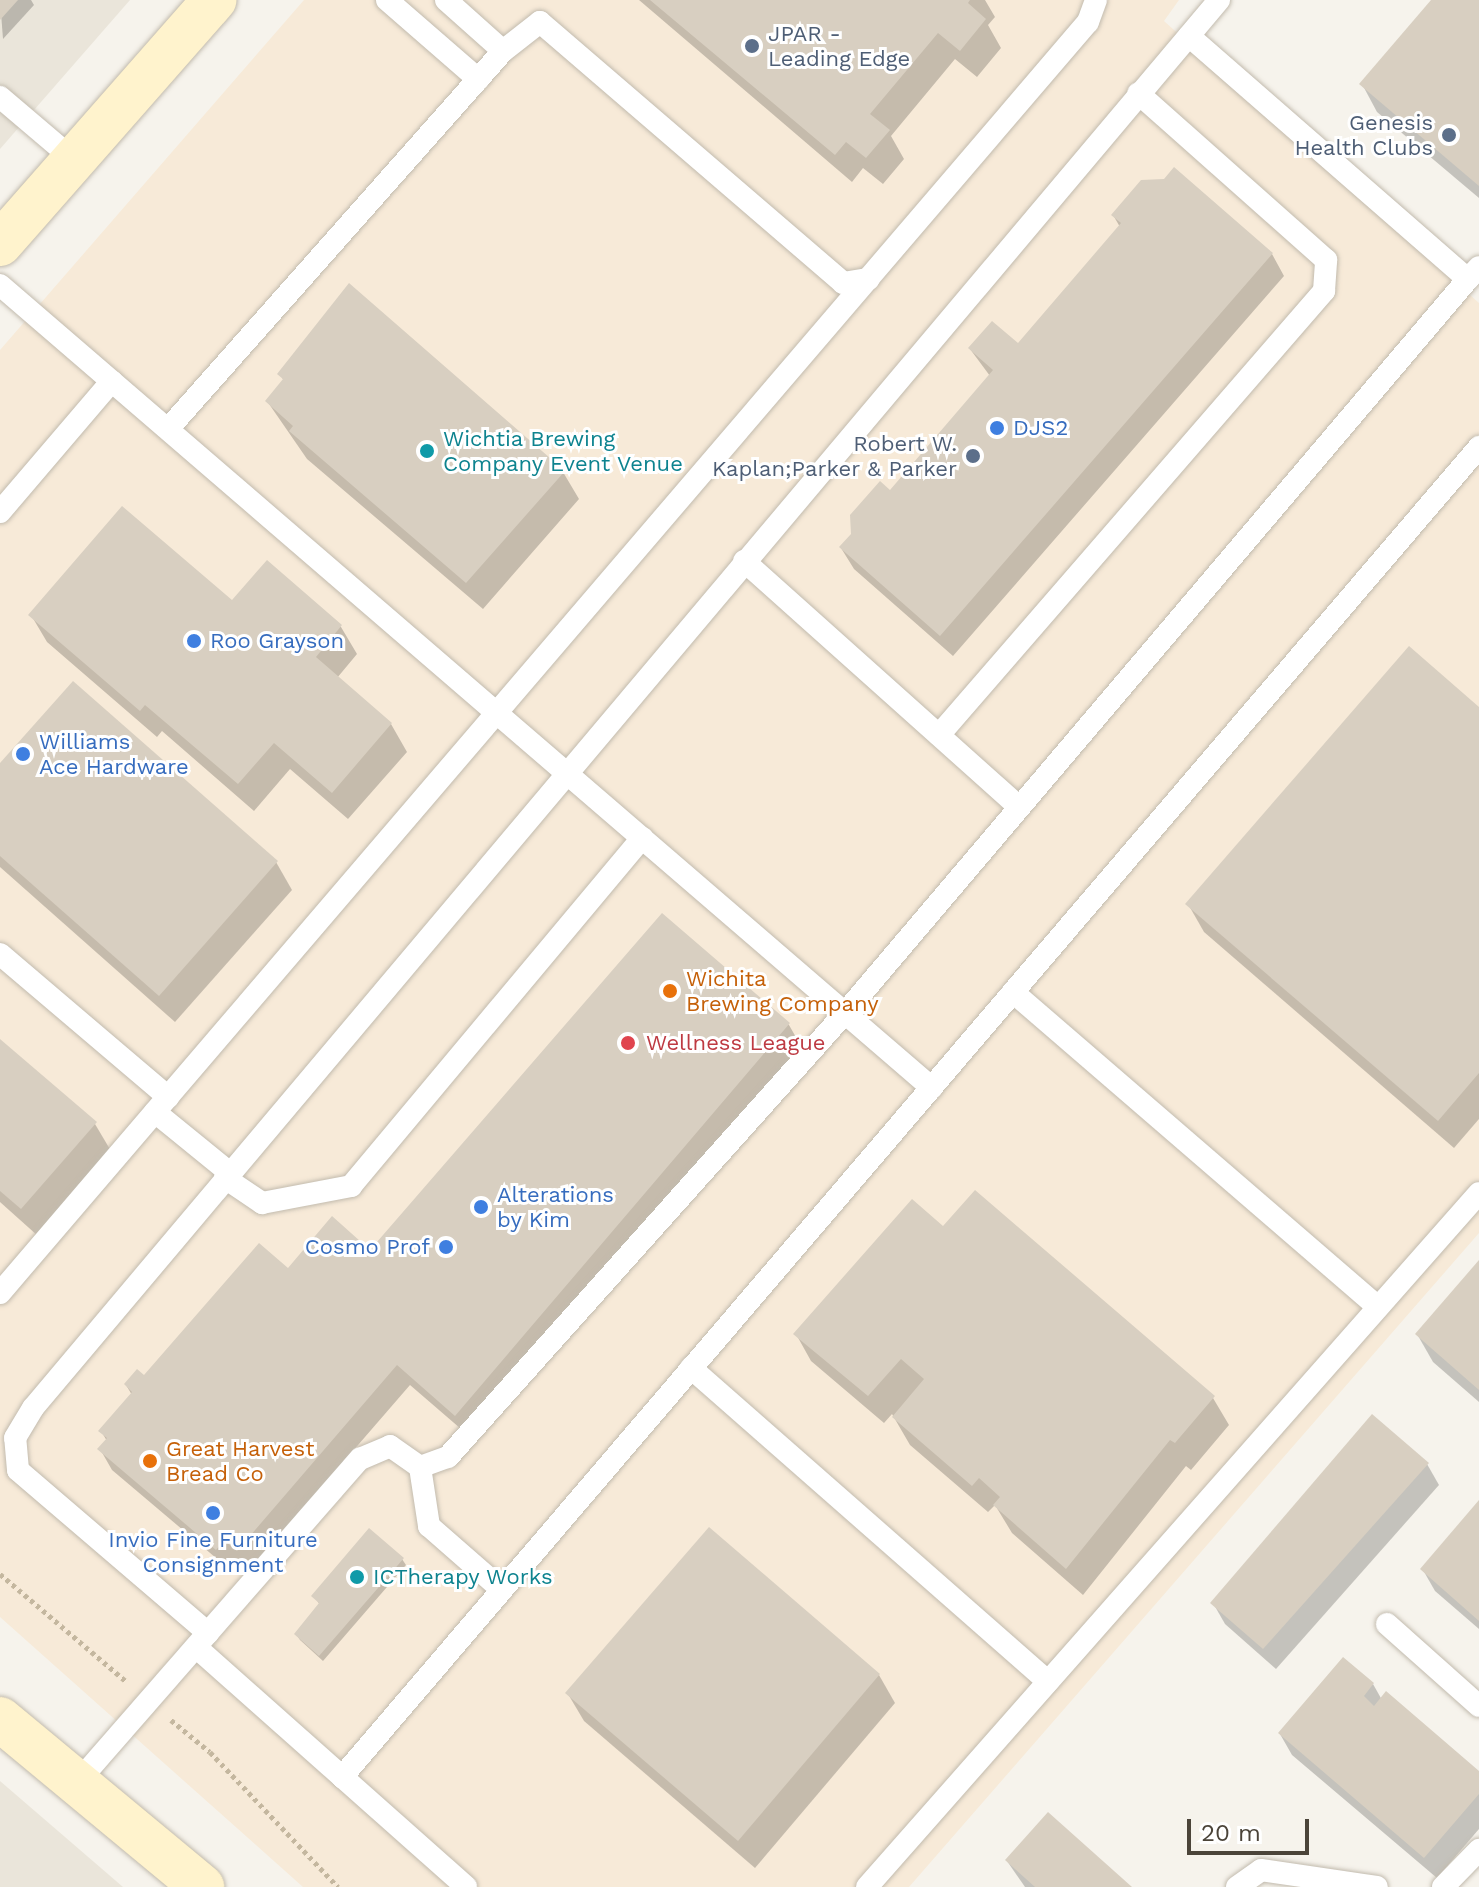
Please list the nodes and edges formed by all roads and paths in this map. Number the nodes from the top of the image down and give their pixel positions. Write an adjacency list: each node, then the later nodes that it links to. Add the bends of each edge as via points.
1 (387, 0): 9 (lane)
2 (446, 0): 8 (lane)
3 (1096, 0): 15 (lane, via 1088,22)
4 (1219, 0): 7 (lane)
5 (204, 3): 12 (main road)
6 (540, 11): 8 (lane); 15 (lane, via 843,283)
7 (1189, 36): 10 (lane); 14 (lane)
8 (503, 51): 9 (lane)
9 (478, 79): 18 (lane)
10 (1138, 93): 21 (lane); 23 (lane, via 1326,260 1324,291)
11 (0, 97): 12 (lane)
12 (74, 160): 13 (main road)
13 (0, 244)
14 (1474, 273): 25 (lane)
15 (869, 279): 22 (lane)
16 (0, 285): 17 (lane)
17 (112, 381): 18 (lane); 20 (lane)
18 (168, 429): 22 (lane)
19 (1479, 447): 28 (lane)
20 (0, 512)
21 (744, 561): 23 (lane); 24 (lane)
22 (496, 713): 24 (lane); 31 (lane)
23 (939, 735): 25 (lane)
24 (565, 772): 26 (lane); 32 (lane)
25 (1019, 807): 29 (lane)
26 (642, 838): 29 (lane); 32 (lane, via 351,1186 262,1203)
27 (0, 954): 31 (lane)
28 (1013, 992): 30 (lane); 35 (lane)
29 (845, 1013): 30 (lane); 37 (lane, via 448,1457)
30 (932, 1088): 36 (lane)
31 (162, 1104): 32 (lane); 34 (lane)
32 (228, 1175): 40 (lane, via 33,1408 15,1438 18,1470)
33 (1479, 1193): 35 (lane)
34 (3, 1285)
35 (1378, 1307): 41 (lane)
36 (691, 1368): 38 (lane); 41 (lane)
37 (420, 1467): 38 (lane, via 429,1526); 40 (lane, via 390,1446 360,1459)
38 (502, 1590): 44 (lane)
39 (1387, 1624): 42 (lane)
40 (202, 1640): 44 (lane); 45 (lane)
41 (1048, 1682): 49 (lane)
42 (1479, 1706)
43 (0, 1719): 45 (main road)
44 (342, 1777): 48 (lane)
45 (76, 1784): 47 (main road)
46 (1479, 1850): 52 (lane)
47 (202, 1887)
48 (466, 1887)
49 (867, 1887)
50 (1237, 1887): 51 (lane, via 1261,1870)
51 (1377, 1887)
52 (1443, 1887)

